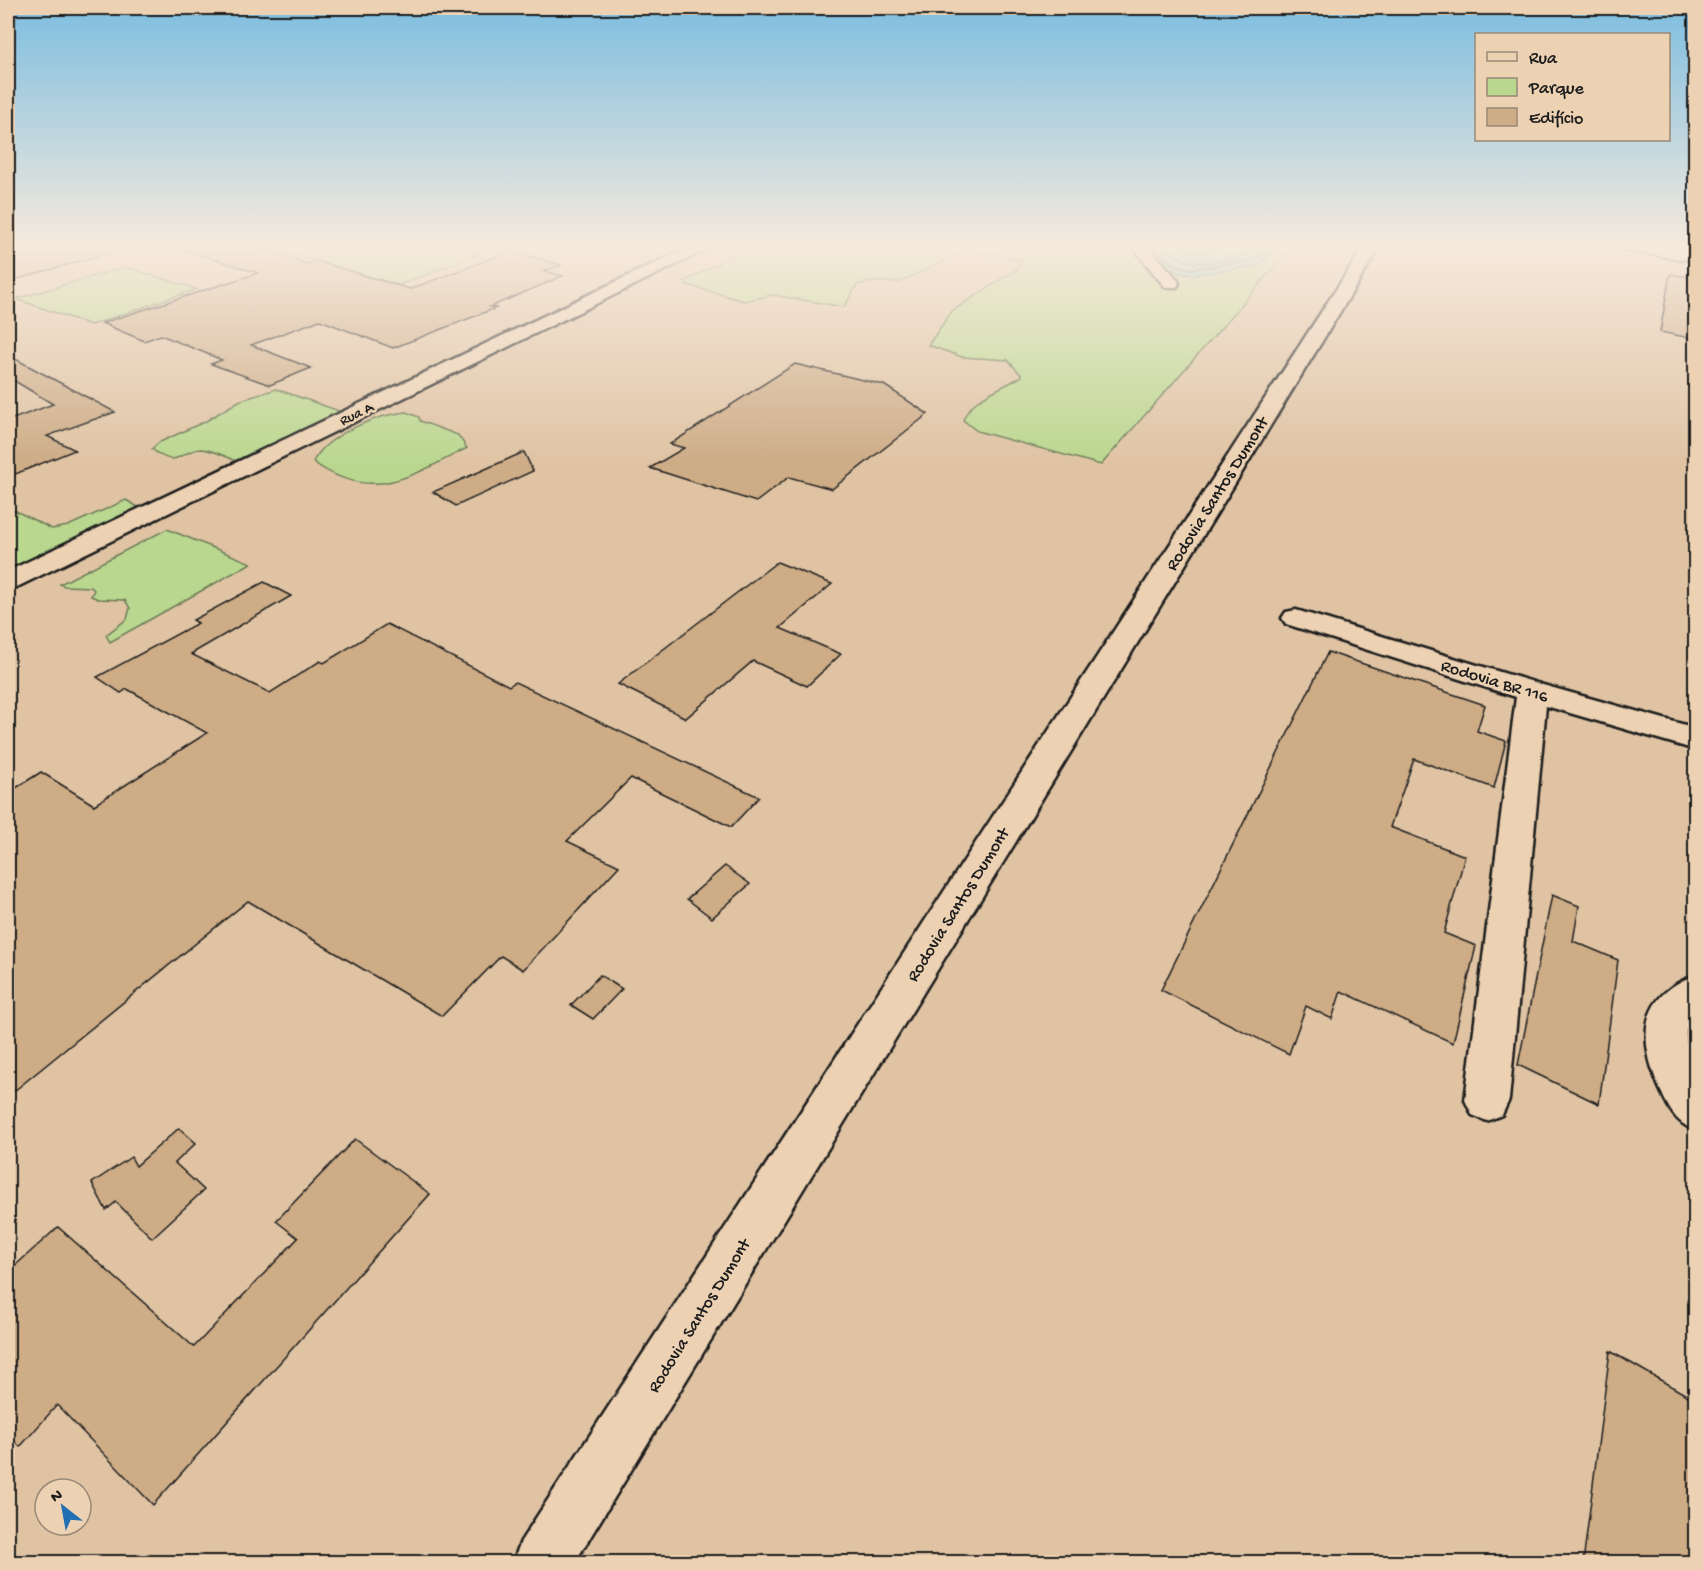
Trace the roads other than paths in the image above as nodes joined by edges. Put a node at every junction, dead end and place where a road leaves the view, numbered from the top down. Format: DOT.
graph roads {
  1 [pos="553,318"];
  2 [pos="1327,318"];
  3 [pos="8,581"];
  4 [pos="1296,618"];
  5 [pos="1532,692"];
  6 [pos="1695,739"];
  7 [pos="1695,992"];
  8 [pos="1487,1100"];
  9 [pos="1695,1110"];
  10 [pos="542,1563"];
  1 -- 3 [label="main road, Rua A"];
  2 -- 10 [label="main road, Rodovia Santos Dumont"];
  4 -- 5 [label="main road, Rodovia BR 116"];
  5 -- 6 [label="main road, Rodovia BR 116"];
  5 -- 8 [label="main road"];
  7 -- 9 [label="main road"];
}
